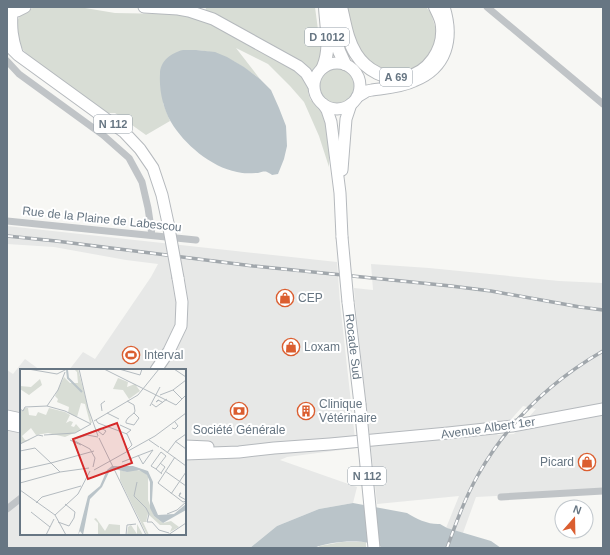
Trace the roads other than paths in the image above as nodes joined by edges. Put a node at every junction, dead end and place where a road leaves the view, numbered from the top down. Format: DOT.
graph roads {
  1 [pos="25,7"];
  2 [pos="144,7"];
  3 [pos="325,7"];
  4 [pos="333,7"];
  5 [pos="341,7"];
  6 [pos="435,7"];
  7 [pos="444,7"];
  8 [pos="488,7"];
  9 [pos="10,12"];
  10 [pos="7,44"];
  11 [pos="18,56"];
  12 [pos="7,61"];
  13 [pos="345,64"];
  14 [pos="323,67"];
  15 [pos="313,85"];
  16 [pos="354,100"];
  17 [pos="323,104"];
  18 [pos="603,104"];
  19 [pos="340,193"];
  20 [pos="7,221"];
  21 [pos="152,235"];
  22 [pos="196,240"];
  23 [pos="157,369"];
  24 [pos="603,409"];
  25 [pos="7,416"];
  26 [pos="20,419"];
  27 [pos="7,424"];
  28 [pos="20,427"];
  29 [pos="186,446"];
  30 [pos="274,448"];
  31 [pos="186,454"];
  32 [pos="603,492"];
  33 [pos="501,497"];
  34 [pos="20,499"];
  35 [pos="20,503"];
  36 [pos="7,510"];
  37 [pos="374,548"];
  1 -- 9 [label="main road"];
  2 -- 15 [label="main road"];
  3 -- 14 [label="highway, D 1012"];
  4 -- 13 [label="highway, D 1012"];
  5 -- 6 [label="highway, A 69"];
  7 -- 16 [label="main road, A 69"];
  8 -- 18 [label="street"];
  9 -- 11 [label="main road"];
  10 -- 11 [label="main road, N 112"];
  11 -- 23 [label="main road, N 112, bridge"];
  12 -- 21 [label="street"];
  13 -- 14 [label="main road"];
  13 -- 16 [label="main road"];
  14 -- 15 [label="main road"];
  15 -- 17 [label="main road"];
  16 -- 17 [label="main road"];
  16 -- 19 [label="main road, Rocade Sud"];
  17 -- 19 [label="main road, Rocade Sud"];
  19 -- 37 [label="main road, Rocade Sud / N 112, bridge"];
  20 -- 21 [label="street, Rue de la Plaine de Labescou"];
  21 -- 22 [label="street, Rue de la Plaine de Labescou"];
  24 -- 30 [label="main road, Avenue Albert 1er"];
  25 -- 26 [label="main road"];
  27 -- 28 [label="main road"];
  29 -- 30 [label="main road"];
  30 -- 31 [label="main road"];
  32 -- 33 [label="street"];
  34 -- 36 [label="street"];
  35 -- 36 [label="street"];
}
